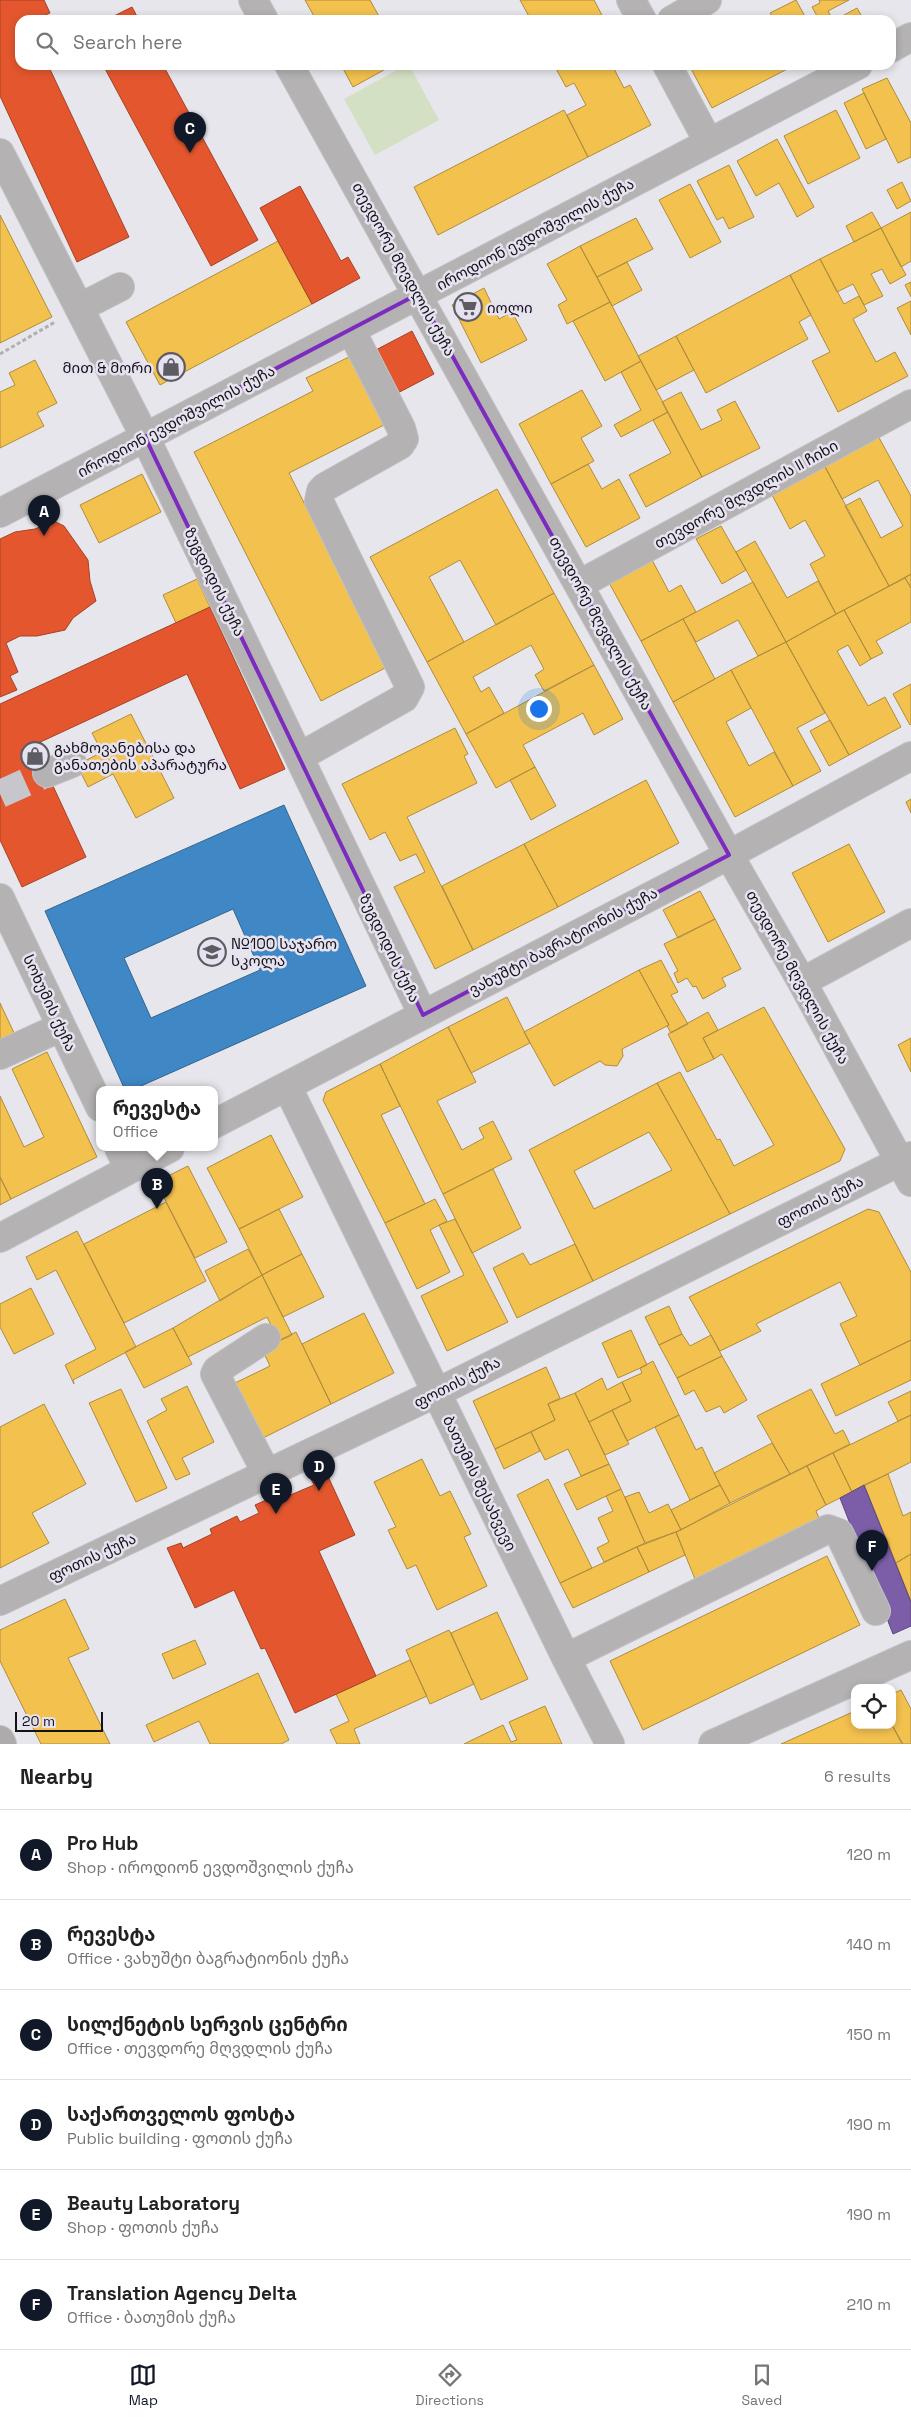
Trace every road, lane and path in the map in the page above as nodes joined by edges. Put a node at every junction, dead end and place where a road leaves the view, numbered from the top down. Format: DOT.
graph roads {
  1 [pos="253,0"];
  2 [pos="631,0"];
  3 [pos="707,0"];
  4 [pos="261,15"];
  5 [pos="639,15"];
  6 [pos="681,15"];
  7 [pos="911,37"];
  8 [pos="896,45"];
  9 [pos="292,70"];
  10 [pos="669,70"];
  11 [pos="848,70"];
  12 [pos="709,143"];
  13 [pos="0,153"];
  14 [pos="120,287"];
  15 [pos="418,294"];
  16 [pos="79,308"];
  17 [pos="351,330"];
  18 [pos="0,354"];
  19 [pos="911,404"];
  20 [pos="145,437"];
  21 [pos="0,513"];
  22 [pos="580,584"];
  23 [pos="911,756"];
  24 [pos="299,757"];
  25 [pos="72,763"];
  26 [pos="47,773"];
  27 [pos="729,855"];
  28 [pos="0,898"];
  29 [pos="911,923"];
  30 [pos="802,982"];
  31 [pos="423,1015"];
  32 [pos="61,1027"];
  33 [pos="0,1055"];
  34 [pos="287,1086"];
  35 [pos="96,1099"];
  36 [pos="218,1122"];
  37 [pos="156,1151"];
  38 [pos="124,1158"];
  39 [pos="907,1166"];
  40 [pos="0,1238"];
  41 [pos="266,1338"];
  42 [pos="436,1394"];
  43 [pos="267,1474"];
  44 [pos="0,1601"];
  45 [pos="876,1611"];
  46 [pos="911,1656"];
  47 [pos="566,1658"];
  48 [pos="0,1740"];
  49 [pos="2,1744"];
  50 [pos="610,1744"];
  51 [pos="713,1744"];
  1 -- 4 [label="street"];
  2 -- 5 [label="street"];
  3 -- 6 [label="street"];
  7 -- 8 [label="street"];
  9 -- 15 [label="street, თევდორე მღვდლის ქუჩა"];
  10 -- 12 [label="street"];
  11 -- 12 [label="street, იროდიონ ევდოშვილის ქუჩა"];
  12 -- 15 [label="street, იროდიონ ევდოშვილის ქუჩა"];
  13 -- 16 [label="street, ზუგდიდის ქუჩა"];
  14 -- 16 [label="street"];
  15 -- 17 [label="street, იროდიონ ევდოშვილის ქუჩა"];
  15 -- 22 [label="street, თევდორე მღვდლის ქუჩა"];
  16 -- 18 [label="path"];
  16 -- 20 [label="street, ზუგდიდის ქუჩა"];
  17 -- 20 [label="street, იროდიონ ევდოშვილის ქუჩა"];
  17 -- 24 [label="street"];
  19 -- 22 [label="street, თევდორე მღვდლის II ჩიხი"];
  20 -- 21 [label="street, იროდიონ ევდოშვილის ქუჩა"];
  20 -- 24 [label="street, ზუგდიდის ქუჩა"];
  22 -- 27 [label="street, თევდორე მღვდლის ქუჩა"];
  23 -- 27 [label="street, ვახუშტი ბაგრატიონის ქუჩა"];
  24 -- 31 [label="street, ზუგდიდის ქუჩა"];
  25 -- 26 [label="street"];
  27 -- 30 [label="street, თევდორე მღვდლის ქუჩა"];
  27 -- 31 [label="street, ვახუშტი ბაგრატიონის ქუჩა"];
  28 -- 32 [label="street, სოხუმის ქუჩა"];
  29 -- 30 [label="street"];
  30 -- 39 [label="street, თევდორე მღვდლის ქუჩა"];
  31 -- 34 [label="street, ვახუშტი ბაგრატიონის ქუჩა"];
  32 -- 33 [label="street"];
  32 -- 35 [label="street, სოხუმის ქუჩა"];
  34 -- 36 [label="street, ვახუშტი ბაგრატიონის ქუჩა"];
  34 -- 42 [label="street, ბათუმის შესახვევი"];
  37 -- 38 [label="street"];
  38 -- 40 [label="street"];
  39 -- 42 [label="street, ფოთის ქუჩა"];
  41 -- 43 [label="street"];
  42 -- 43 [label="street, ფოთის ქუჩა"];
  42 -- 47 [label="street, ბათუმის შესახვევი"];
  43 -- 44 [label="street, ფოთის ქუჩა"];
  45 -- 47 [label="street"];
  46 -- 51 [label="street"];
  47 -- 50 [label="street, ბათუმის შესახვევი"];
  48 -- 49 [label="main road"];
}
